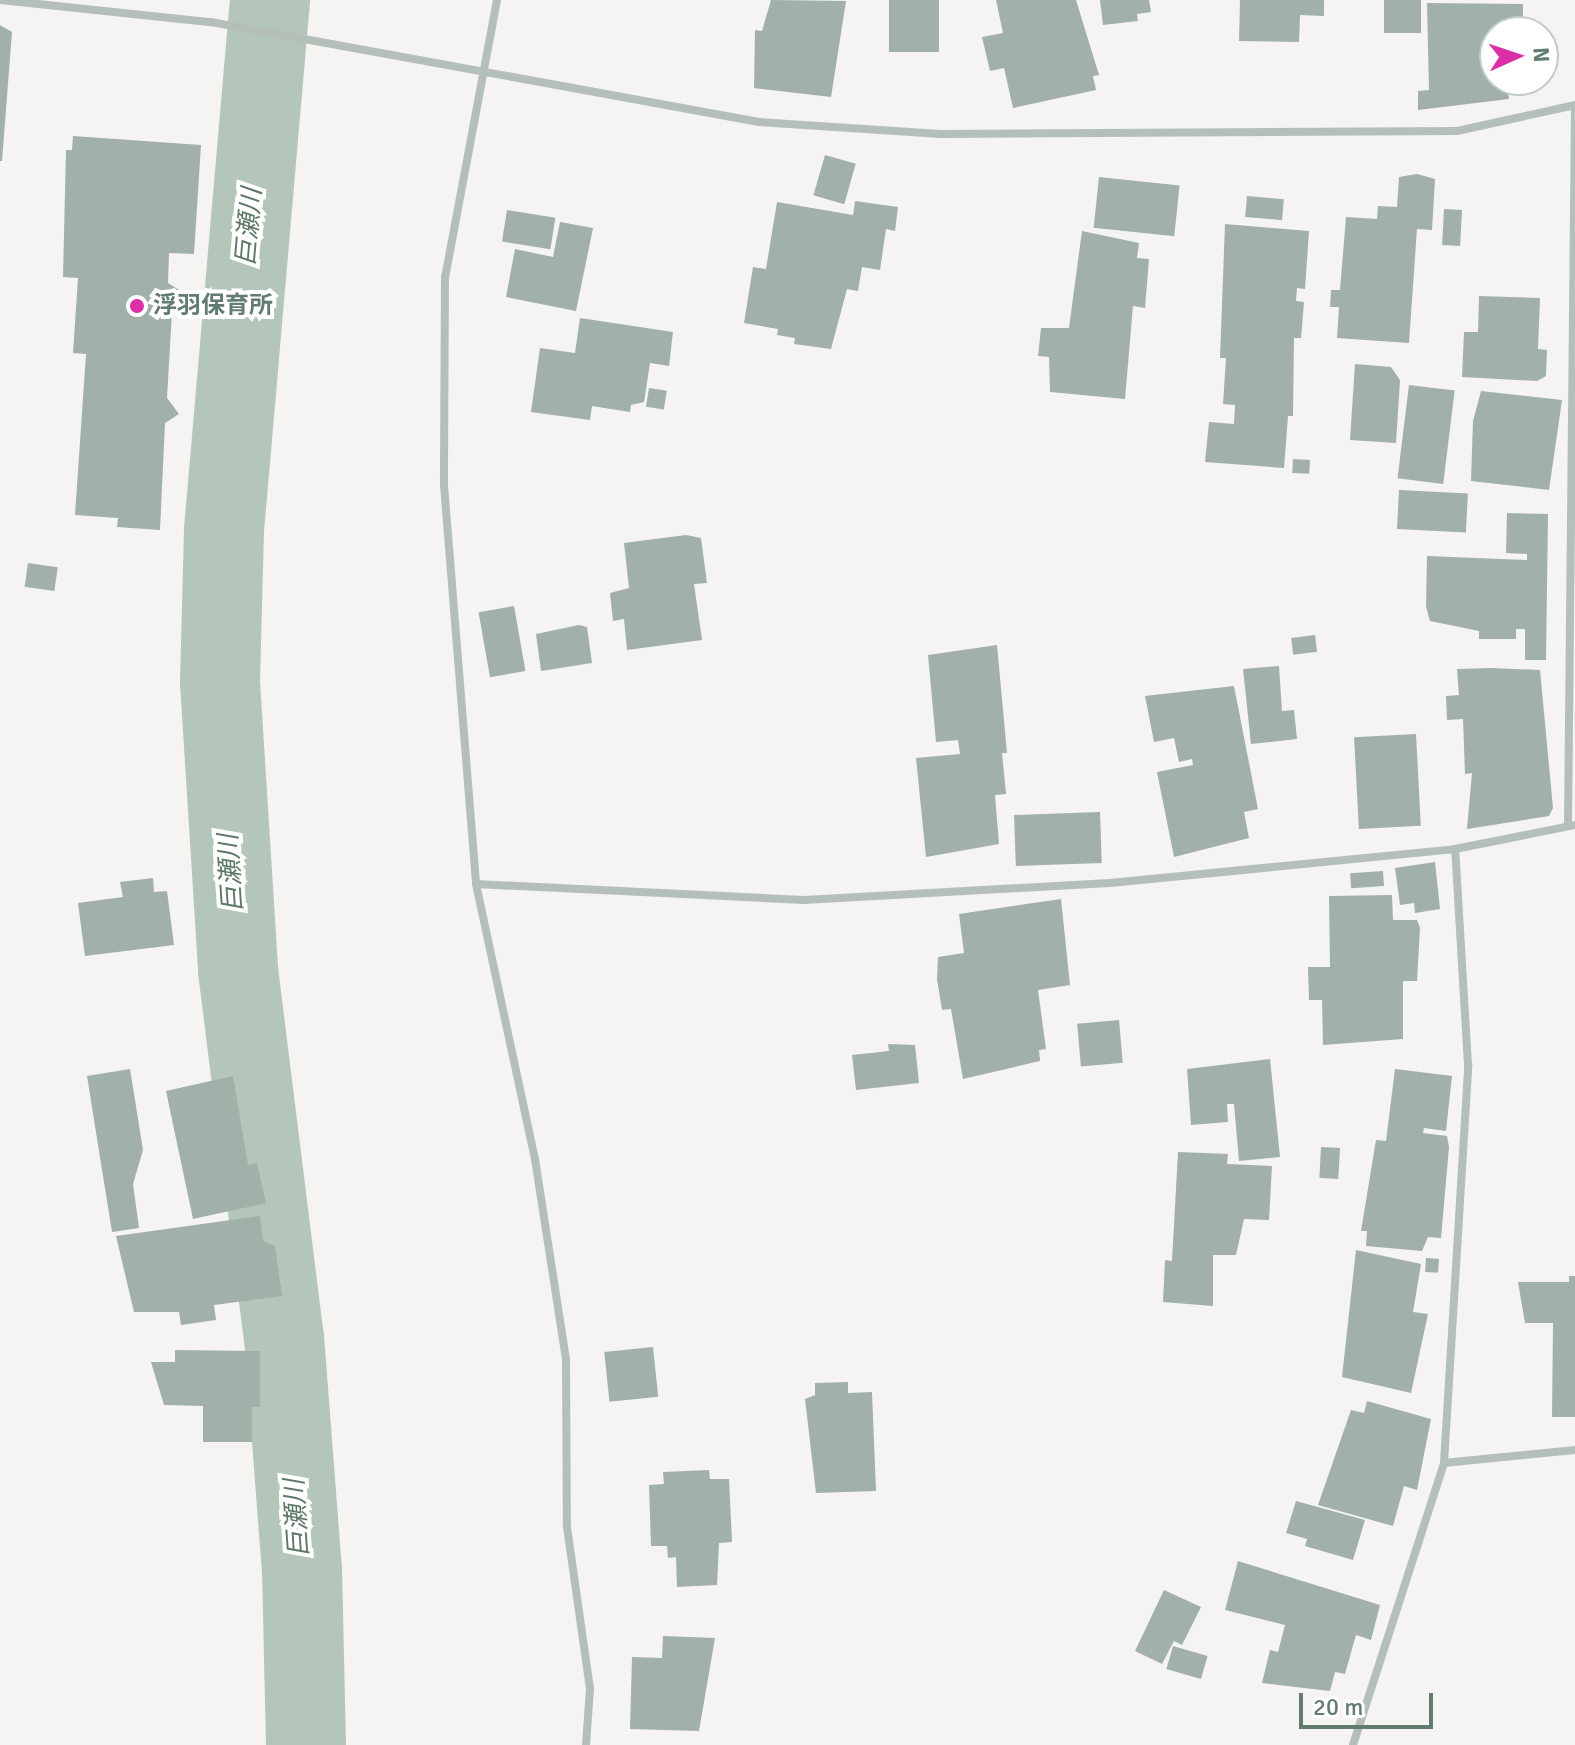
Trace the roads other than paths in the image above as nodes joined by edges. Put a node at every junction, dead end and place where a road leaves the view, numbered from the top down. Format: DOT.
graph roads {
  1 [pos="0,0"];
  2 [pos="497,0"];
  3 [pos="40,2"];
  4 [pos="489,69"];
  5 [pos="1575,105"];
  6 [pos="1571,825"];
  7 [pos="1455,849"];
  8 [pos="476,884"];
  9 [pos="1575,1450"];
  10 [pos="1444,1463"];
  11 [pos="586,1745"];
  12 [pos="1353,1745"];
  1 -- 3 [label="street"];
  2 -- 4 [label="street"];
  3 -- 4 [label="street"];
  4 -- 5 [label="street"];
  4 -- 8 [label="street"];
  5 -- 6 [label="street"];
  6 -- 7 [label="street"];
  7 -- 8 [label="street"];
  7 -- 10 [label="street"];
  8 -- 11 [label="street"];
  9 -- 10 [label="street"];
  10 -- 12 [label="street"];
}
